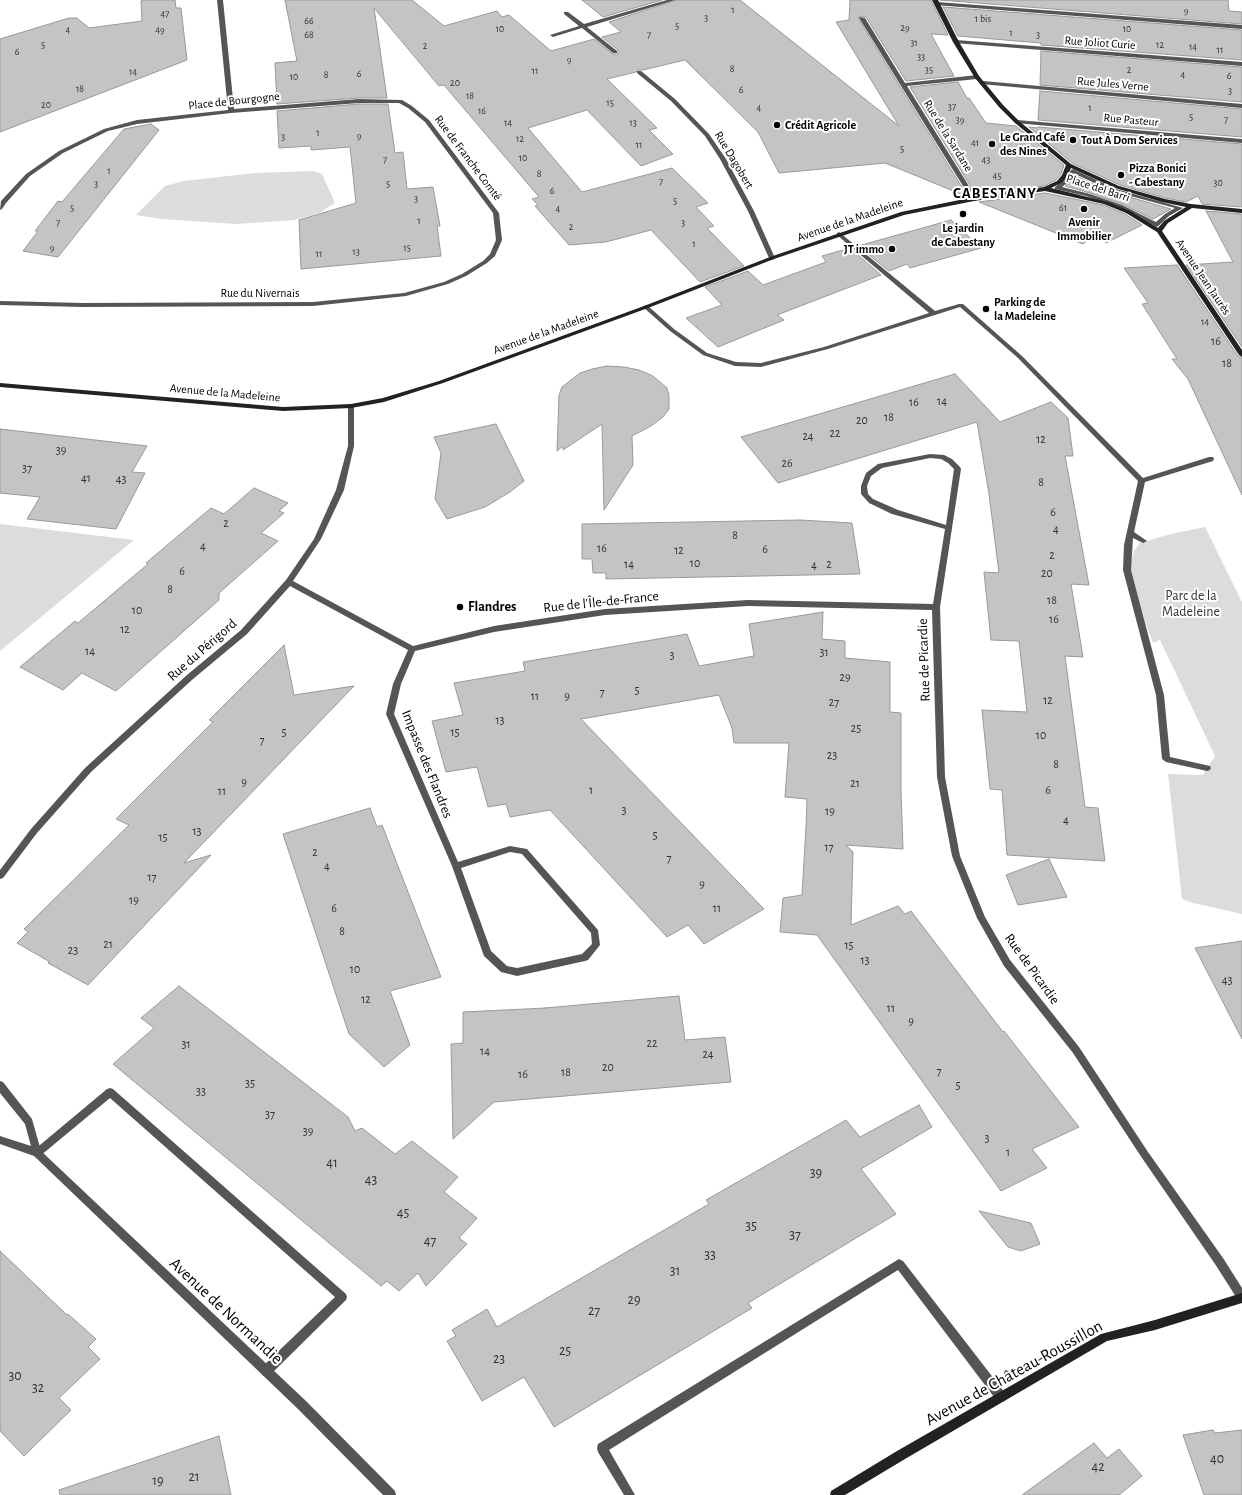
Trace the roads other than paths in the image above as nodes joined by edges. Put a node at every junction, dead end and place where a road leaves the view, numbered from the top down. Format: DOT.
graph roads {
  1 [pos="220,0"];
  2 [pos="672,0"];
  3 [pos="936,2"];
  4 [pos="566,13"];
  5 [pos="862,18"];
  6 [pos="582,26"];
  7 [pos="1242,28"];
  8 [pos="553,35"];
  9 [pos="956,42"];
  10 [pos="615,52"];
  11 [pos="1242,64"];
  12 [pos="639,72"];
  13 [pos="977,77"];
  14 [pos="983,83"];
  15 [pos="903,84"];
  16 [pos="400,100"];
  17 [pos="1242,106"];
  18 [pos="231,111"];
  19 [pos="1018,122"];
  20 [pos="1242,141"];
  21 [pos="1069,165"];
  22 [pos="1045,189"];
  23 [pos="1085,197"];
  24 [pos="974,198"];
  25 [pos="1191,206"];
  26 [pos="0,208"];
  27 [pos="1242,211"];
  28 [pos="1152,223"];
  29 [pos="1159,231"];
  30 [pos="839,234"];
  31 [pos="499,240"];
  32 [pos="772,258"];
  33 [pos="0,303"];
  34 [pos="646,307"];
  35 [pos="934,314"];
  36 [pos="1242,355"];
  37 [pos="0,386"];
  38 [pos="351,406"];
  39 [pos="1211,459"];
  40 [pos="1142,481"];
  41 [pos="948,528"];
  42 [pos="1131,533"];
  43 [pos="1143,542"];
  44 [pos="289,582"];
  45 [pos="936,607"];
  46 [pos="412,649"];
  47 [pos="1207,768"];
  48 [pos="456,866"];
  49 [pos="0,876"];
  50 [pos="0,1084"];
  51 [pos="0,1140"];
  52 [pos="37,1153"];
  53 [pos="1242,1298"];
  54 [pos="266,1371"];
  55 [pos="1001,1397"];
  56 [pos="391,1495"];
  57 [pos="630,1495"];
  58 [pos="835,1495"];
  1 -- 18 [label="street"];
  2 -- 6 [label="street"];
  3 -- 7 [label="street"];
  3 -- 9 [label="street"];
  4 -- 6 [label="street"];
  5 -- 15 [label="street, Rue de la Sardane"];
  6 -- 8 [label="street"];
  6 -- 10 [label="street"];
  9 -- 11 [label="street, Rue Joliot Curie"];
  9 -- 13 [label="street"];
  12 -- 32 [label="street, Rue Dagobert"];
  13 -- 14 [label="street"];
  13 -- 15 [label="street, Rue de la Sardane"];
  14 -- 17 [label="street, Rue Jules Verne"];
  14 -- 19 [label="street"];
  15 -- 24 [label="street, Rue de la Sardane"];
  16 -- 18 [label="street, Place de Bourgogne"];
  16 -- 31 [label="street, Rue de Franche Comté"];
  18 -- 26 [label="street, Place de Bourgogne"];
  19 -- 20 [label="street, Rue Pasteur"];
  19 -- 21 [label="street"];
  21 -- 22 [label="street"];
  21 -- 25 [label="street"];
  22 -- 23 [label="street, Avenue de la Madeleine"];
  22 -- 24 [label="street, Avenue de la Madeleine"];
  23 -- 29 [label="street, Avenue Jean Jaurès"];
  24 -- 30 [label="street, Avenue de la Madeleine"];
  25 -- 27 [label="street"];
  25 -- 29 [label="street, Avenue Jean Jaurès"];
  28 -- 28 [label="street, Place del Barri"];
  29 -- 36 [label="street, Avenue Jean Jaurès"];
  30 -- 32 [label="street, Avenue de la Madeleine"];
  30 -- 35 [label="street"];
  31 -- 33 [label="street, Rue du Nivernais"];
  32 -- 34 [label="street, Avenue de la Madeleine"];
  34 -- 35 [label="street"];
  34 -- 38 [label="street, Avenue de la Madeleine"];
  35 -- 40 [label="street"];
  37 -- 38 [label="street, Avenue de la Madeleine"];
  38 -- 44 [label="street, Rue du Périgord"];
  39 -- 40 [label="street"];
  40 -- 42 [label="street"];
  41 -- 41 [label="street, Rue de Picardie"];
  41 -- 45 [label="street, Rue de Picardie"];
  42 -- 43 [label="street"];
  42 -- 47 [label="street"];
  44 -- 46 [label="street"];
  44 -- 49 [label="street, Rue du Périgord"];
  45 -- 46 [label="street, Rue de l'Île-de-France"];
  45 -- 53 [label="street, Rue de Picardie"];
  46 -- 48 [label="street, Impasse des Flandres"];
  48 -- 48 [label="street, Impasse des Flandres"];
  50 -- 52 [label="street"];
  51 -- 52 [label="street, Avenue de Normandie"];
  52 -- 54 [label="street, Avenue de Normandie"];
  52 -- 54 [label="street"];
  53 -- 55 [label="street, Avenue de Château-Roussillon"];
  54 -- 56 [label="street, Avenue de Normandie"];
  55 -- 57 [label="street"];
  55 -- 58 [label="street, Avenue de Château-Roussillon"];
}
